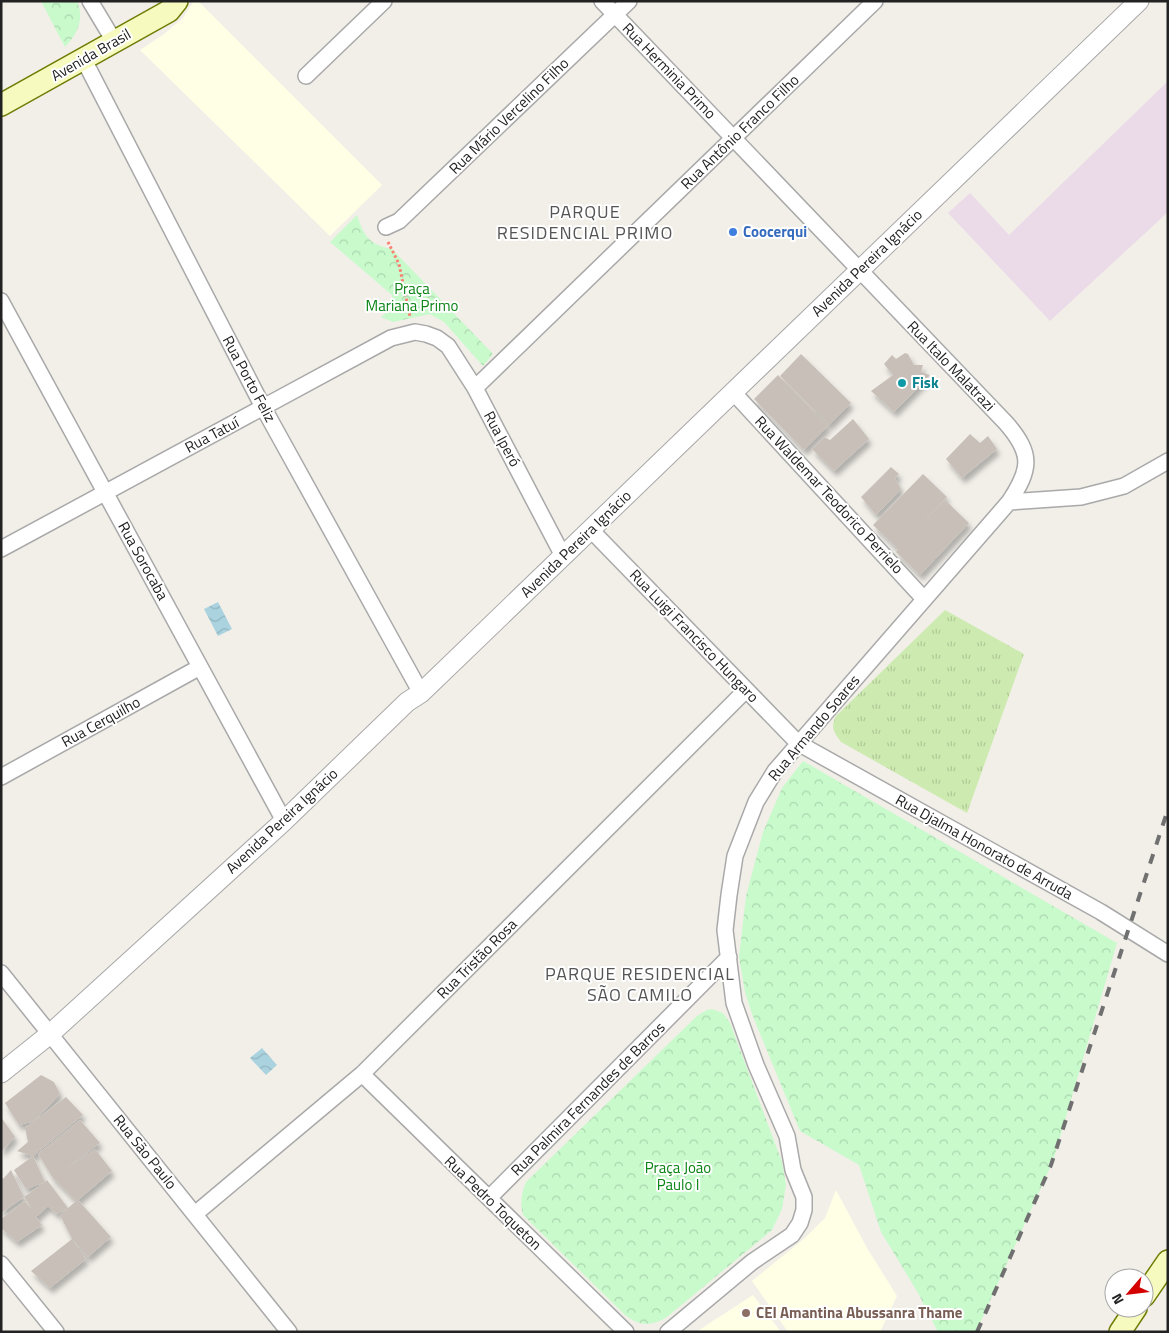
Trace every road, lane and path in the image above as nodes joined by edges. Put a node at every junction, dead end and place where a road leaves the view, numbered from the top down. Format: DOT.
graph roads {
  1 [pos="90,1"];
  2 [pos="177,1"];
  3 [pos="384,1"];
  4 [pos="602,1"];
  5 [pos="629,1"];
  6 [pos="875,1"];
  7 [pos="1139,1"];
  8 [pos="615,15"];
  9 [pos="114,41"];
  10 [pos="84,60"];
  11 [pos="306,76"];
  12 [pos="1,106"];
  13 [pos="734,138"];
  14 [pos="386,227"];
  15 [pos="860,270"];
  16 [pos="1,301"];
  17 [pos="7,326"];
  18 [pos="420,333"];
  19 [pos="475,388"];
  20 [pos="733,392"];
  21 [pos="263,407"];
  22 [pos="1168,461"];
  23 [pos="1024,470"];
  24 [pos="105,492"];
  25 [pos="1009,502"];
  26 [pos="590,530"];
  27 [pos="1,549"];
  28 [pos="564,556"];
  29 [pos="924,599"];
  30 [pos="200,667"];
  31 [pos="746,690"];
  32 [pos="421,693"];
  33 [pos="798,743"];
  34 [pos="1,777"];
  35 [pos="284,821"];
  36 [pos="1168,954"];
  37 [pos="729,957"];
  38 [pos="1,973"];
  39 [pos="50,1034"];
  40 [pos="1,1073"];
  41 [pos="362,1074"];
  42 [pos="489,1198"];
  43 [pos="195,1214"];
  44 [pos="1168,1261"];
  45 [pos="1,1264"];
  46 [pos="1154,1281"];
  47 [pos="1129,1318"];
  48 [pos="284,1330"];
  49 [pos="56,1332"];
  50 [pos="626,1332"];
  51 [pos="668,1332"];
  52 [pos="1120,1332"];
  1 -- 9 [label="street"];
  2 -- 9 [label="main road, Avenida Brasil"];
  3 -- 11 [label="street"];
  4 -- 8 [label="street, Rua Herminia Primo"];
  5 -- 8 [label="street, Rua Mário Vercelino Filho"];
  6 -- 13 [label="street, Rua Antônio Franco Filho"];
  7 -- 15 [label="street, Avenida Pereira Ignácio"];
  8 -- 13 [label="street, Rua Herminia Primo"];
  8 -- 14 [label="street, Rua Mário Vercelino Filho"];
  9 -- 10 [label="main road, Avenida Brasil"];
  10 -- 12 [label="main road, Avenida Brasil"];
  10 -- 21 [label="street, Rua Porto Feliz"];
  13 -- 15 [label="street, Rua Herminia Primo"];
  13 -- 19 [label="street, Rua Antônio Franco Filho"];
  14 -- 18 [label="path"];
  15 -- 20 [label="street, Avenida Pereira Ignácio"];
  15 -- 23 [label="street, Rua Italo Malatrazi"];
  16 -- 17 [label="street, Rua Sorocaba"];
  17 -- 24 [label="street, Rua Sorocaba"];
  18 -- 19 [label="street, Rua Iperó"];
  18 -- 21 [label="street, Rua Tatuí"];
  19 -- 28 [label="street, Rua Iperó"];
  20 -- 26 [label="street, Avenida Pereira Ignácio"];
  20 -- 29 [label="street, Rua Waldemar Teodorico Perrielo"];
  21 -- 24 [label="street, Rua Tatuí"];
  21 -- 32 [label="street, Rua Porto Feliz"];
  22 -- 25 [label="street"];
  23 -- 25 [label="street, Rua Armando Soares"];
  24 -- 27 [label="street, Rua Tatuí"];
  24 -- 30 [label="street, Rua Sorocaba"];
  25 -- 29 [label="street, Rua Armando Soares"];
  26 -- 28 [label="street, Avenida Pereira Ignácio"];
  26 -- 31 [label="street, Rua Luigi Francisco Hungaro"];
  28 -- 32 [label="street, Avenida Pereira Ignácio"];
  29 -- 33 [label="street, Rua Armando Soares"];
  30 -- 34 [label="street, Rua Cerquilho"];
  30 -- 35 [label="street, Rua Sorocaba"];
  31 -- 33 [label="street, Rua Luigi Francisco Hungaro"];
  31 -- 41 [label="street, Rua Tristão Rosa"];
  32 -- 35 [label="street, Avenida Pereira Ignácio"];
  33 -- 36 [label="street, Rua Djalma Honorato de Arruda"];
  33 -- 37 [label="street, Rua Armando Soares"];
  35 -- 39 [label="street, Avenida Pereira Ignácio"];
  37 -- 42 [label="street, Rua Palmira Fernandes de Barros"];
  37 -- 51 [label="street, Rua Armando Soares"];
  38 -- 39 [label="street, Rua São Paulo"];
  39 -- 40 [label="street, Avenida Pereira Ignácio"];
  39 -- 43 [label="street, Rua São Paulo"];
  41 -- 42 [label="street, Rua Pedro Toqueton"];
  41 -- 43 [label="street, Rua Tristão Rosa"];
  42 -- 50 [label="street, Rua Pedro Toqueton"];
  43 -- 48 [label="street, Rua São Paulo"];
  44 -- 46 [label="main road"];
  45 -- 49 [label="street"];
  47 -- 52 [label="main road"];
}
